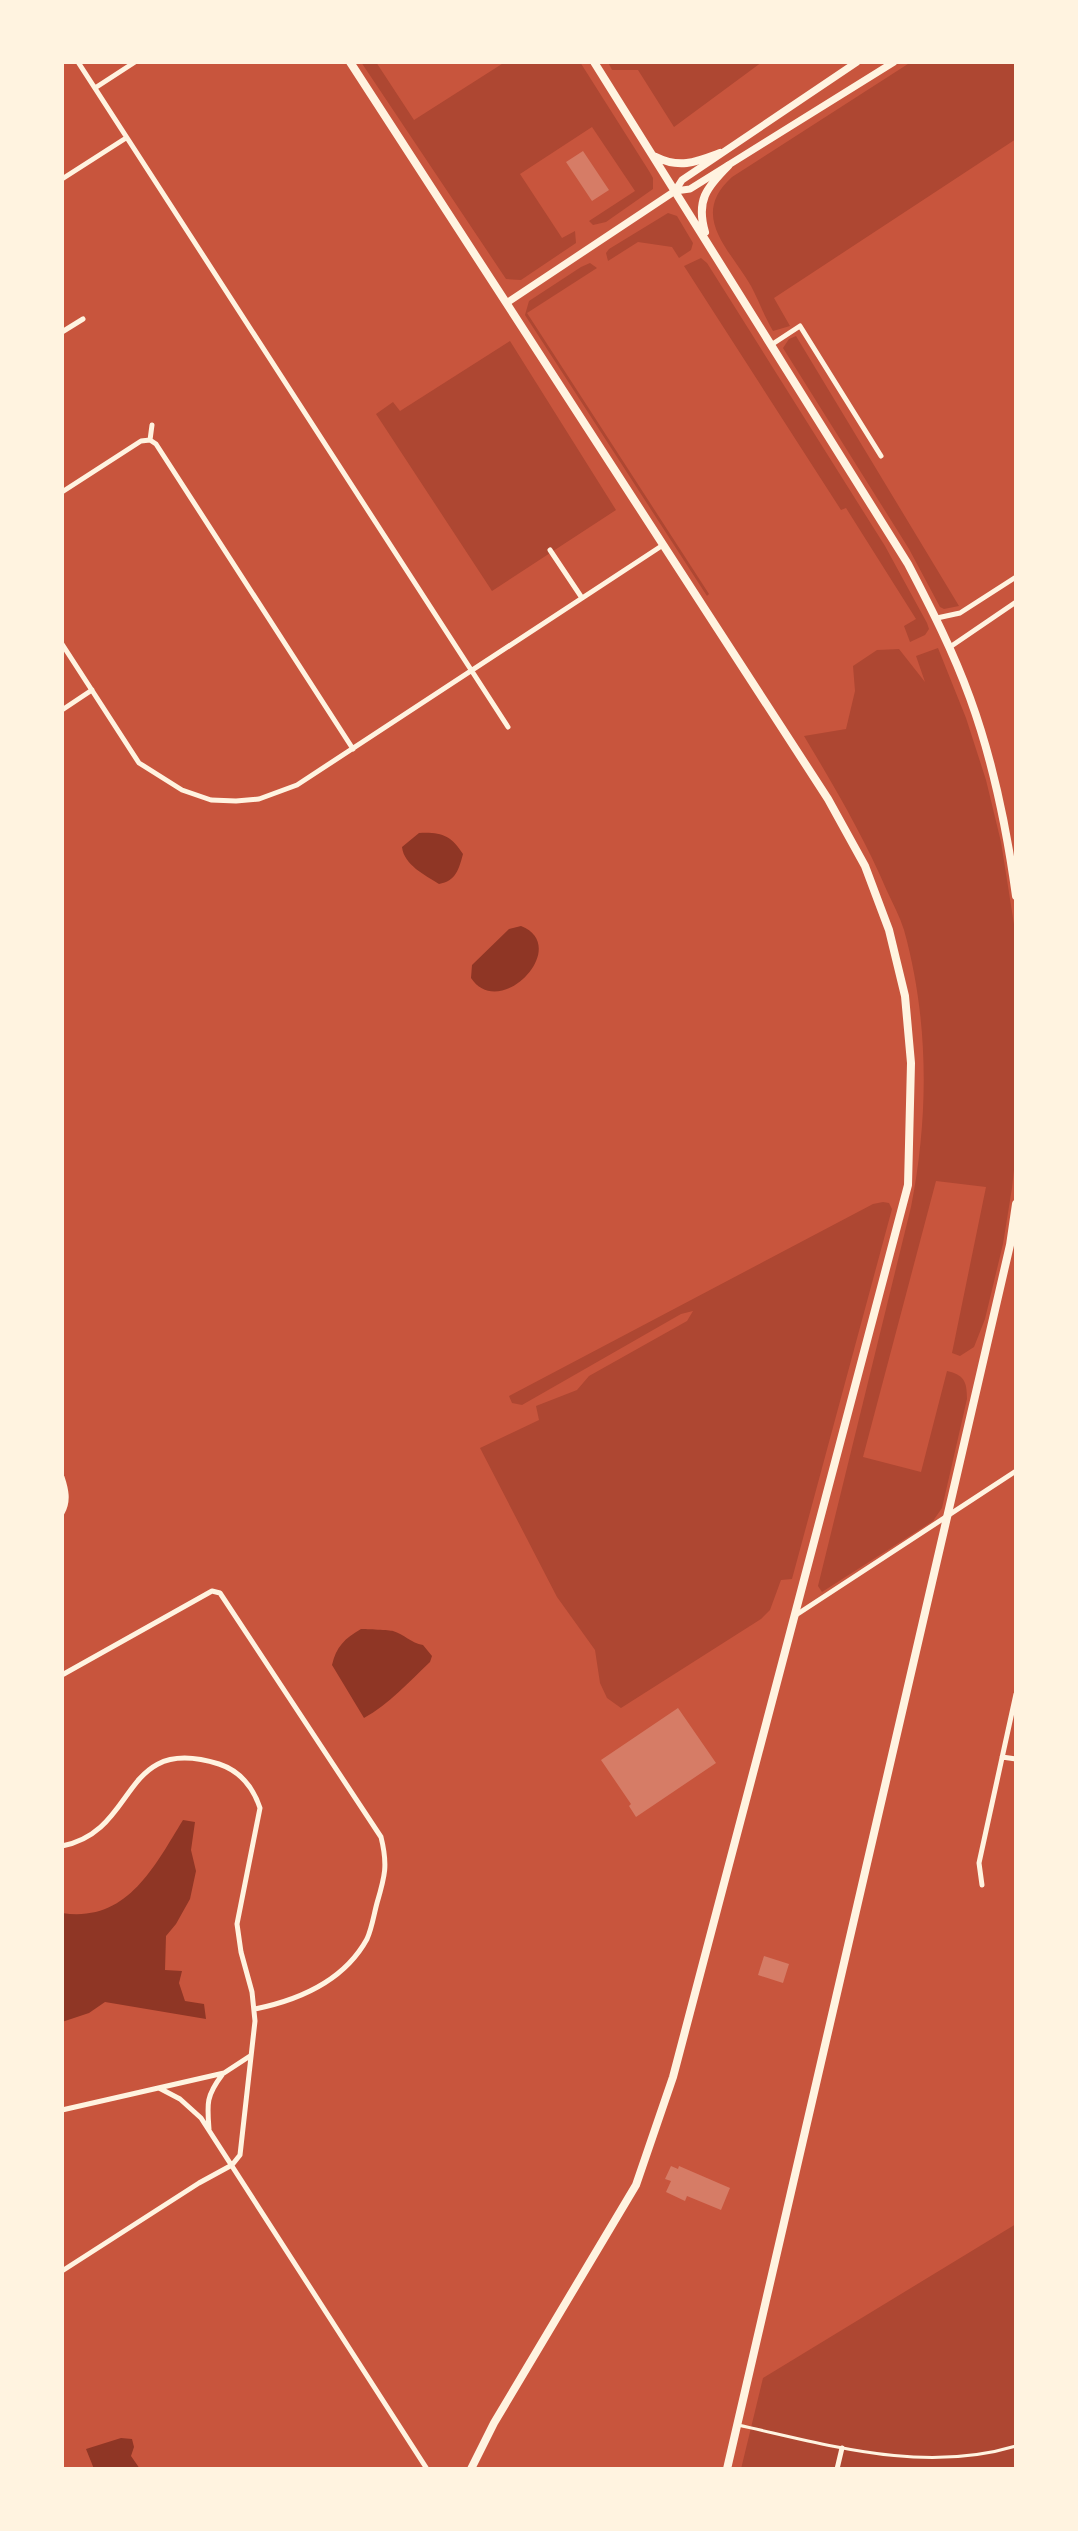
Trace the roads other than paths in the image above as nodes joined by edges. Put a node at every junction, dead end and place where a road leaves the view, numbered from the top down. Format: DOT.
graph roads {
  1 [pos="78,62"];
  2 [pos="135,62"];
  3 [pos="350,62"];
  4 [pos="594,62"];
  5 [pos="857,62"];
  6 [pos="894,62"];
  7 [pos="95,88"];
  8 [pos="126,138"];
  9 [pos="720,153"];
  10 [pos="654,156"];
  11 [pos="728,166"];
  12 [pos="62,179"];
  13 [pos="675,191"];
  14 [pos="709,244"];
  15 [pos="508,302"];
  16 [pos="83,319"];
  17 [pos="62,332"];
  18 [pos="771,345"];
  19 [pos="152,425"];
  20 [pos="150,440"];
  21 [pos="881,456"];
  22 [pos="62,492"];
  23 [pos="663,545"];
  24 [pos="550,550"];
  25 [pos="1016,577"];
  26 [pos="582,598"];
  27 [pos="1016,602"];
  28 [pos="937,618"];
  29 [pos="62,644"];
  30 [pos="950,647"];
  31 [pos="471,671"];
  32 [pos="92,690"];
  33 [pos="62,710"];
  34 [pos="508,727"];
  35 [pos="353,749"];
  36 [pos="1016,896"];
  37 [pos="1016,1204"];
  38 [pos="1016,1471"];
  39 [pos="62,1477"];
  40 [pos="62,1513"];
  41 [pos="947,1519"];
  42 [pos="796,1615"];
  43 [pos="62,1675"];
  44 [pos="1016,1694"];
  45 [pos="1002,1757"];
  46 [pos="1016,1759"];
  47 [pos="62,1846"];
  48 [pos="982,1885"];
  49 [pos="255,2009"];
  50 [pos="251,2056"];
  51 [pos="224,2073"];
  52 [pos="159,2088"];
  53 [pos="62,2110"];
  54 [pos="209,2130"];
  55 [pos="232,2165"];
  56 [pos="62,2271"];
  57 [pos="738,2425"];
  58 [pos="1016,2446"];
  59 [pos="842,2448"];
  60 [pos="427,2469"];
  61 [pos="471,2469"];
  62 [pos="727,2469"];
  63 [pos="837,2469"];
  1 -- 7 [label="street"];
  2 -- 7 [label="street"];
  3 -- 15 [label="main road"];
  4 -- 10 [label="main road"];
  5 -- 9 [label="main road"];
  6 -- 11 [label="main road"];
  7 -- 8 [label="street"];
  8 -- 12 [label="street"];
  8 -- 31 [label="street"];
  9 -- 10 [label="main road"];
  9 -- 13 [label="main road"];
  10 -- 13 [label="main road"];
  11 -- 13 [label="main road"];
  11 -- 14 [label="main road"];
  13 -- 14 [label="main road"];
  13 -- 15 [label="main road"];
  14 -- 18 [label="main road"];
  15 -- 23 [label="main road"];
  16 -- 17 [label="street"];
  18 -- 21 [label="street"];
  18 -- 28 [label="main road"];
  19 -- 20 [label="street"];
  20 -- 22 [label="street"];
  20 -- 35 [label="street"];
  23 -- 26 [label="street"];
  23 -- 42 [label="main road"];
  24 -- 26 [label="street"];
  25 -- 28 [label="street"];
  26 -- 31 [label="street"];
  27 -- 30 [label="street"];
  28 -- 30 [label="main road"];
  29 -- 32 [label="street"];
  30 -- 36 [label="main road"];
  31 -- 34 [label="street"];
  31 -- 35 [label="street"];
  32 -- 33 [label="street"];
  32 -- 35 [label="street"];
  37 -- 41 [label="main road"];
  38 -- 41 [label="street"];
  39 -- 40 [label="street"];
  41 -- 42 [label="street"];
  41 -- 57 [label="main road"];
  42 -- 61 [label="main road"];
  43 -- 49 [label="street"];
  44 -- 45 [label="street"];
  45 -- 46 [label="street"];
  45 -- 48 [label="street"];
  47 -- 49 [label="street"];
  49 -- 50 [label="street"];
  50 -- 51 [label="street"];
  50 -- 55 [label="street"];
  51 -- 52 [label="street"];
  51 -- 54 [label="street"];
  52 -- 53 [label="street"];
  52 -- 54 [label="street"];
  54 -- 55 [label="street"];
  55 -- 56 [label="street"];
  55 -- 60 [label="street"];
  57 -- 59 [label="lane"];
  57 -- 62 [label="main road"];
  58 -- 59 [label="lane"];
  59 -- 63 [label="street"];
}
